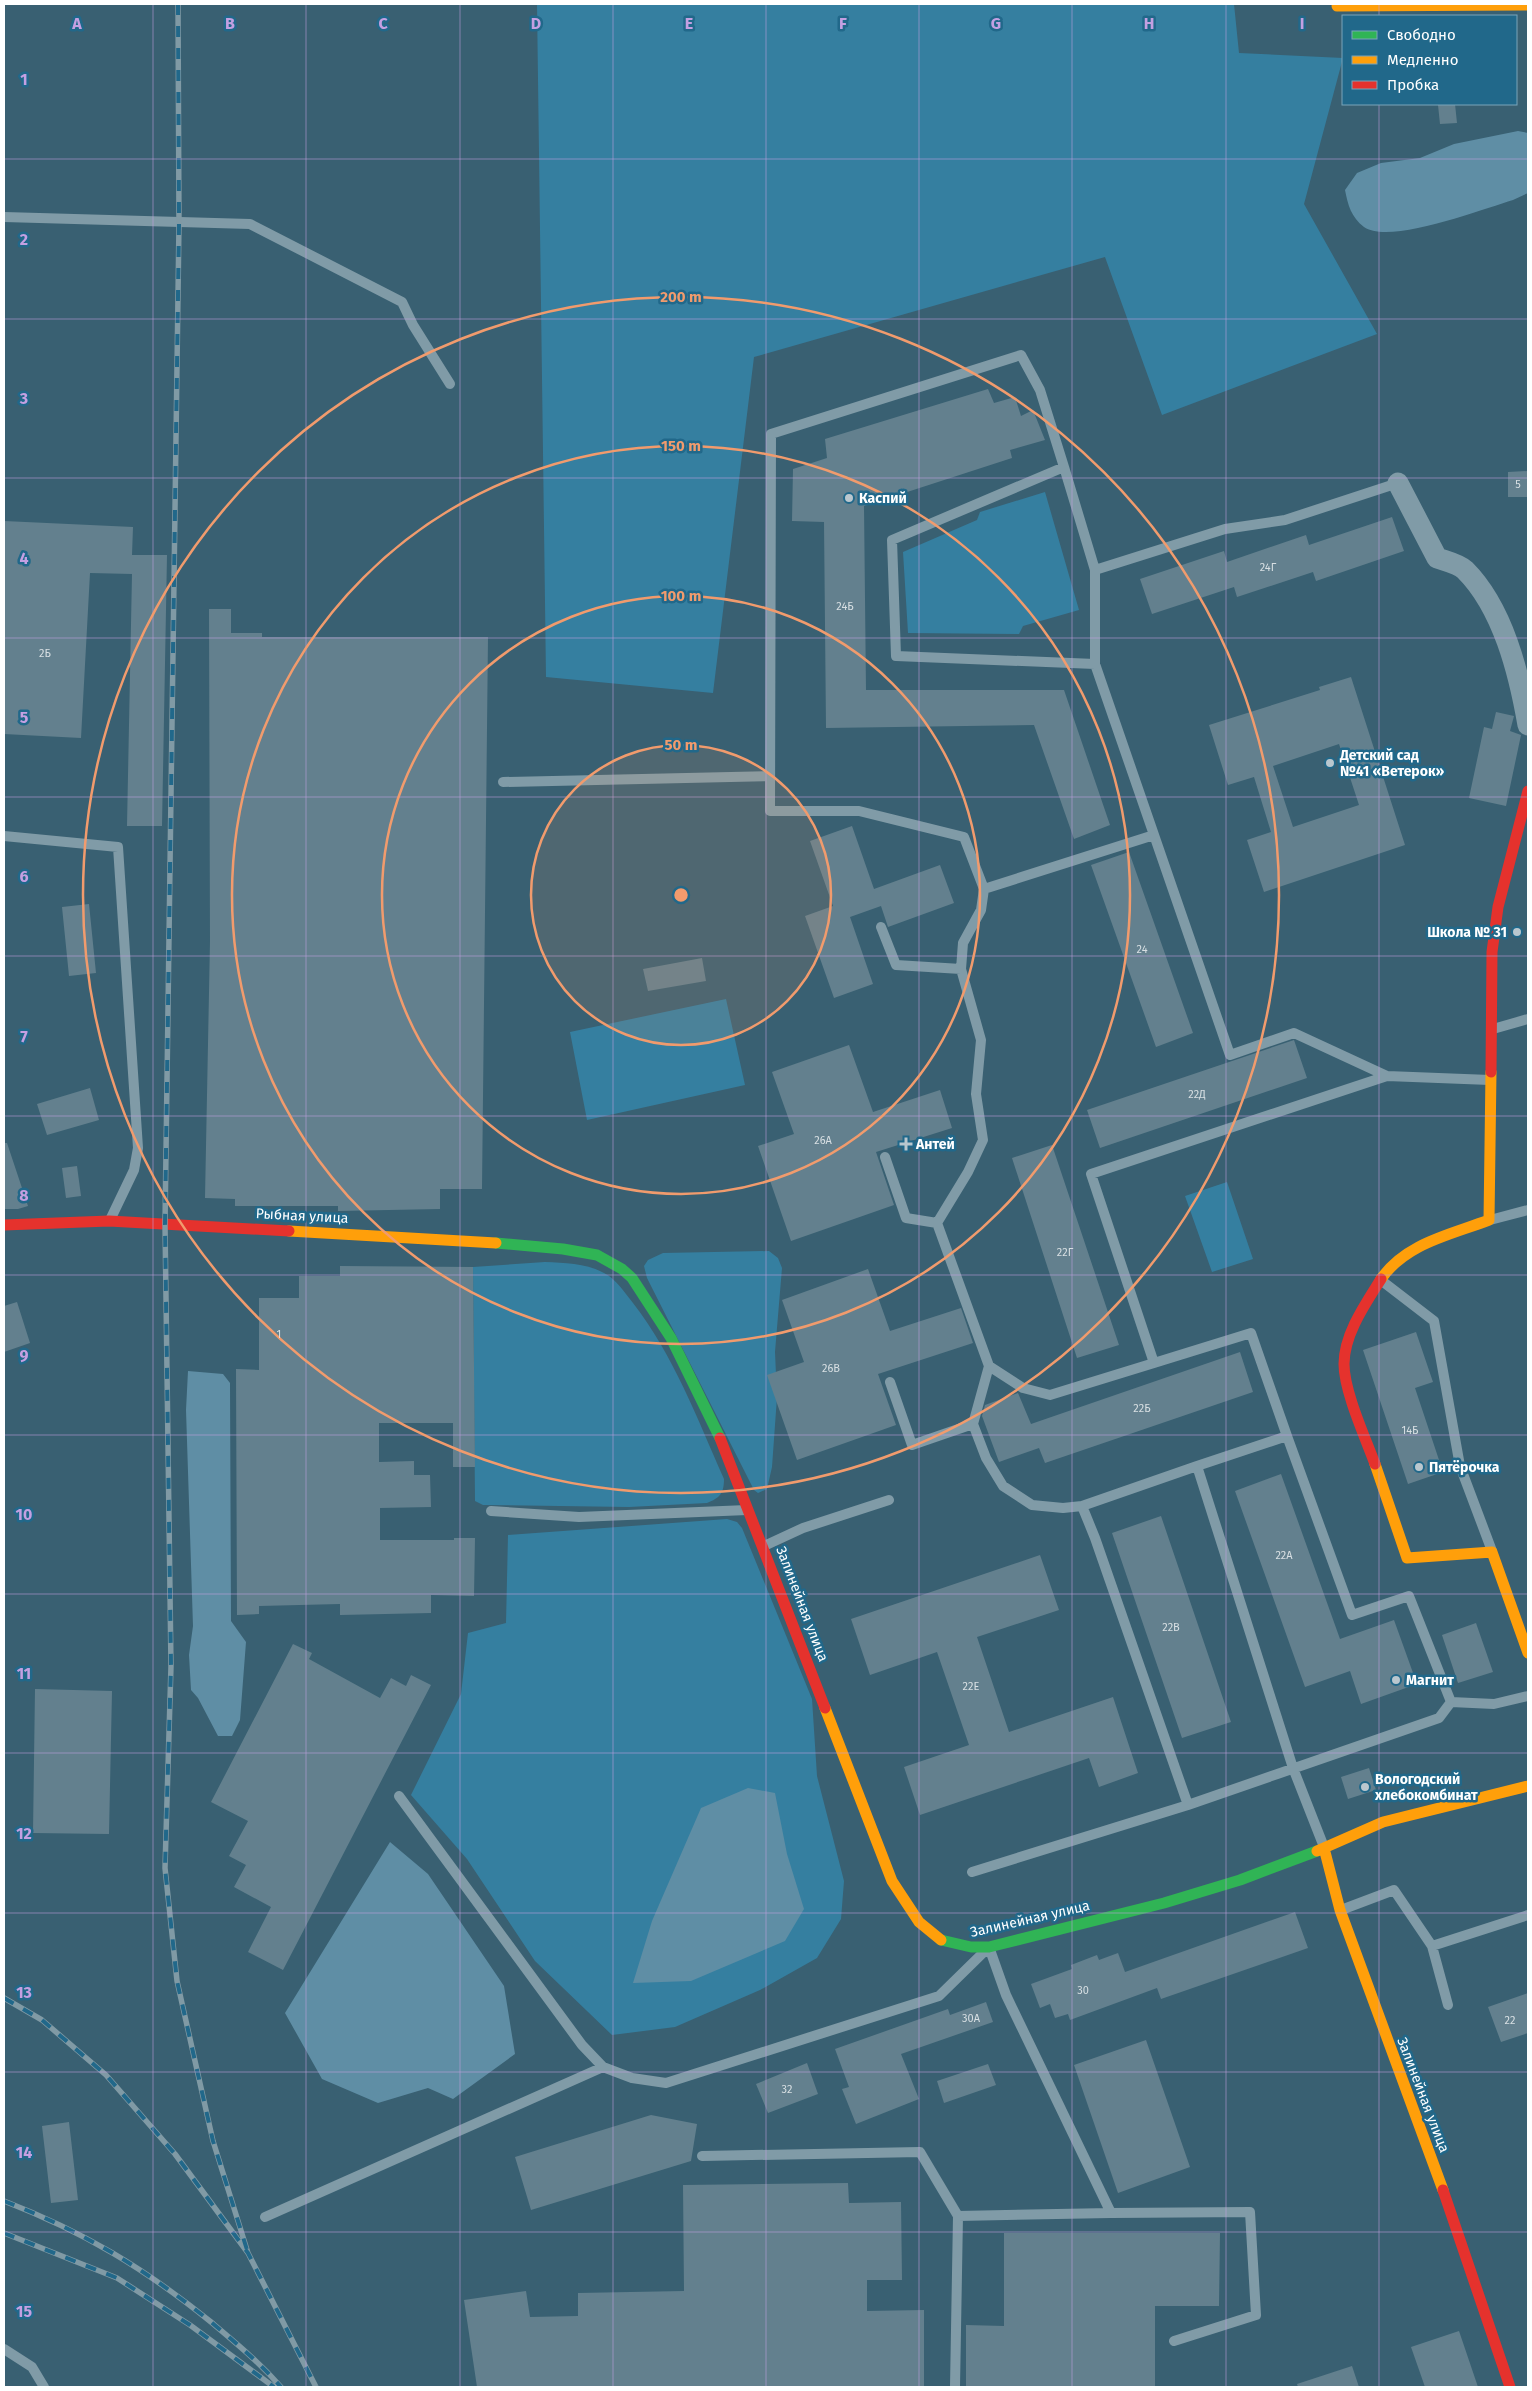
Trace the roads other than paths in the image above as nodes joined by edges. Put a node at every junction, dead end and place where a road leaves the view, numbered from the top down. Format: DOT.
graph roads {
  1 [pos="1528,5"];
  2 [pos="1336,6"];
  3 [pos="4,216"];
  4 [pos="450,384"];
  5 [pos="1064,467"];
  6 [pos="1398,483"];
  7 [pos="1095,570"];
  8 [pos="1095,664"];
  9 [pos="1528,725"];
  10 [pos="770,776"];
  11 [pos="503,782"];
  12 [pos="1528,791"];
  13 [pos="1154,835"];
  14 [pos="4,836"];
  15 [pos="984,889"];
  16 [pos="881,927"];
  17 [pos="962,969"];
  18 [pos="1528,1019"];
  19 [pos="1492,1030"];
  20 [pos="1387,1076"];
  21 [pos="1491,1080"];
  22 [pos="885,1157"];
  23 [pos="1528,1210"];
  24 [pos="1489,1220"];
  25 [pos="109,1221"];
  26 [pos="937,1223"];
  27 [pos="4,1225"];
  28 [pos="597,1255"];
  29 [pos="1380,1279"];
  30 [pos="1154,1363"];
  31 [pos="989,1366"];
  32 [pos="890,1382"];
  33 [pos="973,1424"];
  34 [pos="1287,1436"];
  35 [pos="1197,1466"];
  36 [pos="889,1500"];
  37 [pos="1082,1506"];
  38 [pos="749,1510"];
  39 [pos="491,1511"];
  40 [pos="763,1546"];
  41 [pos="1492,1552"];
  42 [pos="1528,1653"];
  43 [pos="1528,1696"];
  44 [pos="1451,1702"];
  45 [pos="1293,1768"];
  46 [pos="1528,1786"];
  47 [pos="399,1796"];
  48 [pos="1188,1805"];
  49 [pos="1324,1848"];
  50 [pos="972,1872"];
  51 [pos="1340,1910"];
  52 [pos="1528,1915"];
  53 [pos="1432,1946"];
  54 [pos="989,1947"];
  55 [pos="1448,2005"];
  56 [pos="603,2067"];
  57 [pos="702,2156"];
  58 [pos="1110,2213"];
  59 [pos="958,2216"];
  60 [pos="265,2217"];
  61 [pos="1174,2341"];
  62 [pos="4,2349"];
  63 [pos="44,2387"];
  64 [pos="955,2387"];
  65 [pos="1510,2387"];
  1 -- 2 [label="street"];
  3 -- 4 [label="lane"];
  5 -- 7 [label="lane"];
  5 -- 8 [label="lane"];
  5 -- 10 [label="lane"];
  6 -- 7 [label="lane"];
  6 -- 9 [label="street"];
  7 -- 8 [label="lane"];
  8 -- 13 [label="lane"];
  10 -- 11 [label="lane"];
  10 -- 15 [label="lane"];
  12 -- 19 [label="street"];
  13 -- 15 [label="lane"];
  13 -- 20 [label="lane"];
  14 -- 25 [label="lane"];
  15 -- 17 [label="lane"];
  16 -- 17 [label="lane"];
  17 -- 26 [label="lane"];
  18 -- 19 [label="lane"];
  19 -- 21 [label="street"];
  20 -- 21 [label="lane"];
  20 -- 30 [label="lane"];
  21 -- 24 [label="street"];
  22 -- 26 [label="lane"];
  23 -- 24 [label="lane"];
  24 -- 29 [label="street"];
  25 -- 27 [label="street, Рыбная улица"];
  25 -- 28 [label="street, Рыбная улица"];
  26 -- 31 [label="lane"];
  28 -- 38 [label="street, Залинейная улица"];
  29 -- 41 [label="lane"];
  29 -- 41 [label="street"];
  30 -- 31 [label="lane"];
  30 -- 34 [label="lane"];
  31 -- 33 [label="lane"];
  32 -- 33 [label="lane"];
  33 -- 37 [label="lane"];
  34 -- 35 [label="lane"];
  34 -- 44 [label="lane"];
  35 -- 37 [label="lane"];
  35 -- 45 [label="lane"];
  36 -- 40 [label="lane"];
  37 -- 48 [label="lane"];
  38 -- 39 [label="lane"];
  38 -- 40 [label="street, Залинейная улица"];
  40 -- 54 [label="street, Залинейная улица"];
  41 -- 42 [label="street"];
  43 -- 44 [label="lane"];
  44 -- 45 [label="lane"];
  45 -- 48 [label="lane"];
  45 -- 49 [label="lane"];
  46 -- 49 [label="street"];
  47 -- 56 [label="lane"];
  48 -- 50 [label="lane"];
  49 -- 51 [label="street, Залинейная улица"];
  49 -- 54 [label="street, Залинейная улица"];
  51 -- 53 [label="lane"];
  51 -- 65 [label="street, Залинейная улица"];
  52 -- 53 [label="lane"];
  53 -- 55 [label="lane"];
  54 -- 56 [label="lane"];
  54 -- 58 [label="lane"];
  56 -- 60 [label="lane"];
  57 -- 59 [label="lane"];
  58 -- 59 [label="lane"];
  58 -- 61 [label="lane"];
  59 -- 64 [label="lane"];
  62 -- 63 [label="lane"];
}
